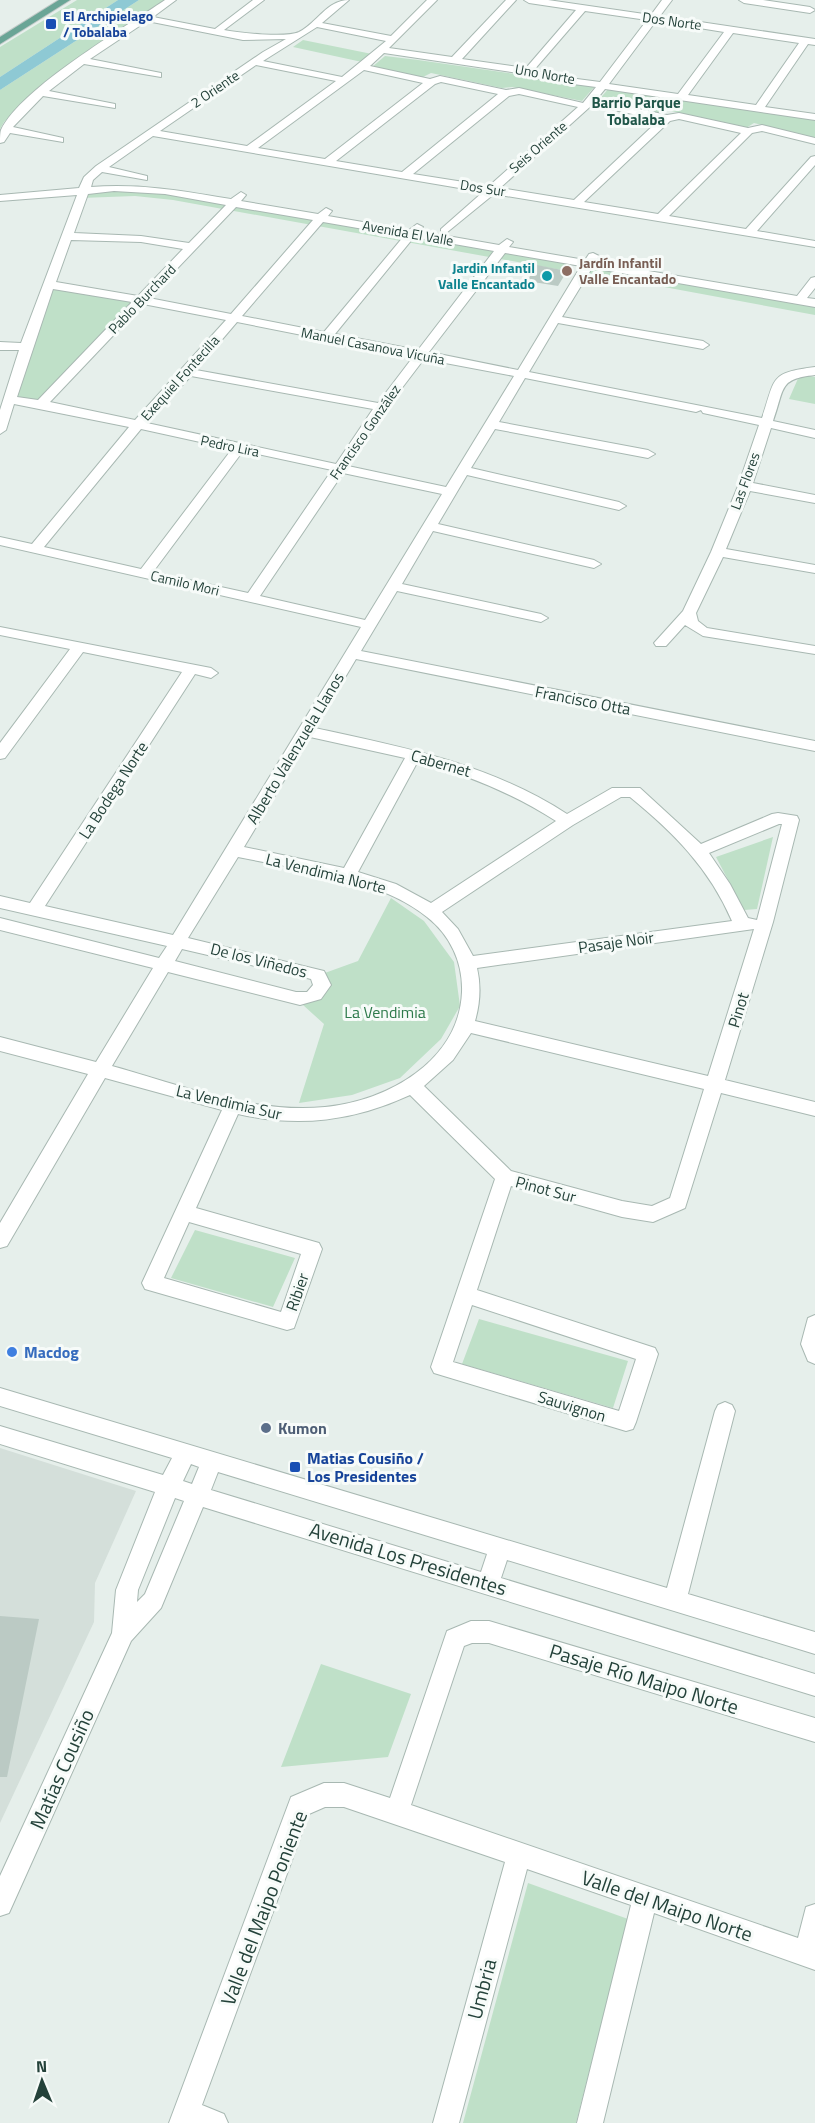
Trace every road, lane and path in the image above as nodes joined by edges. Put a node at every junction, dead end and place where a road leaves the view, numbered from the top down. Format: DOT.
graph roads {
  1 [pos="65,0"];
  2 [pos="171,0"];
  3 [pos="259,0"];
  4 [pos="344,0"];
  5 [pos="432,0"];
  6 [pos="512,0"];
  7 [pos="529,0"];
  8 [pos="667,0"];
  9 [pos="744,0"];
  10 [pos="583,8"];
  11 [pos="810,10"];
  12 [pos="146,18"];
  13 [pos="653,18"];
  14 [pos="315,24"];
  15 [pos="730,30"];
  16 [pos="216,32"];
  17 [pos="296,36"];
  18 [pos="243,37"];
  19 [pos="393,39"];
  20 [pos="0,41"];
  21 [pos="810,41"];
  22 [pos="382,50"];
  23 [pos="267,54"];
  24 [pos="456,59"];
  25 [pos="84,61"];
  26 [pos="255,62"];
  27 [pos="362,67"];
  28 [pos="528,71"];
  29 [pos="157,75"];
  30 [pos="343,80"];
  31 [pos="431,82"];
  32 [pos="604,84"];
  33 [pos="41,93"];
  34 [pos="506,93"];
  35 [pos="682,96"];
  36 [pos="588,104"];
  37 [pos="111,106"];
  38 [pos="759,108"];
  39 [pos="815,117"];
  40 [pos="667,118"];
  41 [pos="6,129"];
  42 [pos="748,131"];
  43 [pos="151,133"];
  44 [pos="0,140"];
  45 [pos="59,140"];
  46 [pos="815,141"];
  47 [pos="249,149"];
  48 [pos="815,159"];
  49 [pos="327,162"];
  50 [pos="100,168"];
  51 [pos="405,175"];
  52 [pos="143,178"];
  53 [pos="86,184"];
  54 [pos="0,188"];
  55 [pos="490,190"];
  56 [pos="0,198"];
  57 [pos="239,198"];
  58 [pos="576,204"];
  59 [pos="324,214"];
  60 [pos="661,218"];
  61 [pos="415,230"];
  62 [pos="445,231"];
  63 [pos="749,232"];
  64 [pos="67,236"];
  65 [pos="815,244"];
  66 [pos="505,246"];
  67 [pos="191,248"];
  68 [pos="591,260"];
  69 [pos="815,280"];
  70 [pos="51,285"];
  71 [pos="807,294"];
  72 [pos="141,300"];
  73 [pos="815,303"];
  74 [pos="233,319"];
  75 [pos="555,319"];
  76 [pos="326,337"];
  77 [pos="703,345"];
  78 [pos="0,346"];
  79 [pos="26,347"];
  80 [pos="420,355"];
  81 [pos="815,371"];
  82 [pos="188,372"];
  83 [pos="521,375"];
  84 [pos="10,400"];
  85 [pos="41,404"];
  86 [pos="381,407"];
  87 [pos="766,423"];
  88 [pos="491,424"];
  89 [pos="137,426"];
  90 [pos="0,430"];
  91 [pos="815,434"];
  92 [pos="239,448"];
  93 [pos="648,454"];
  94 [pos="340,469"];
  95 [pos="463,470"];
  96 [pos="745,486"];
  97 [pos="450,492"];
  98 [pos="815,499"];
  99 [pos="619,506"];
  100 [pos="430,526"];
  101 [pos="0,541"];
  102 [pos="35,549"];
  103 [pos="718,552"];
  104 [pos="594,564"];
  105 [pos="815,569"];
  106 [pos="144,574"];
  107 [pos="393,586"];
  108 [pos="252,598"];
  109 [pos="689,613"];
  110 [pos="541,618"];
  111 [pos="369,625"];
  112 [pos="0,631"];
  113 [pos="661,643"];
  114 [pos="79,647"];
  115 [pos="815,650"];
  116 [pos="352,654"];
  117 [pos="192,669"];
  118 [pos="212,673"];
  119 [pos="305,731"];
  120 [pos="815,746"];
  121 [pos="0,753"];
  122 [pos="414,755"];
  123 [pos="567,821"];
  124 [pos="233,850"];
  125 [pos="698,851"];
  126 [pos="348,876"];
  127 [pos="0,902"];
  128 [pos="34,910"];
  129 [pos="431,911"];
  130 [pos="765,922"];
  131 [pos="0,924"];
  132 [pos="742,925"];
  133 [pos="178,940"];
  134 [pos="467,963"];
  135 [pos="163,965"];
  136 [pos="284,965"];
  137 [pos="270,991"];
  138 [pos="466,1025"];
  139 [pos="0,1044"];
  140 [pos="100,1070"];
  141 [pos="715,1083"];
  142 [pos="413,1086"];
  143 [pos="233,1105"];
  144 [pos="815,1108"];
  145 [pos="505,1177"];
  146 [pos="678,1203"];
  147 [pos="185,1212"];
  148 [pos="0,1240"];
  149 [pos="465,1295"];
  150 [pos="815,1324"];
  151 [pos="815,1354"];
  152 [pos="0,1397"];
  153 [pos="725,1410"];
  154 [pos="0,1435"];
  155 [pos="186,1453"];
  156 [pos="212,1461"];
  157 [pos="168,1488"];
  158 [pos="197,1497"];
  159 [pos="500,1547"];
  160 [pos="488,1583"];
  161 [pos="675,1600"];
  162 [pos="123,1633"];
  163 [pos="815,1643"];
  164 [pos="815,1685"];
  165 [pos="815,1731"];
  166 [pos="397,1812"];
  167 [pos="519,1855"];
  168 [pos="645,1898"];
  169 [pos="0,1904"];
  170 [pos="815,1916"];
  171 [pos="811,1955"];
  172 [pos="184,2117"];
  173 [pos="215,2123"];
  174 [pos="446,2123"];
  175 [pos="590,2123"];
  1 -- 20 [label="main road"];
  2 -- 12 [label="street"];
  3 -- 16 [label="street"];
  4 -- 14 [label="street, 2 Oriente"];
  5 -- 19 [label="street"];
  6 -- 24 [label="street"];
  7 -- 10 [label="street, Dos Norte"];
  8 -- 13 [label="street, Seis Oriente"];
  9 -- 11 [label="street"];
  10 -- 13 [label="street, Dos Norte"];
  10 -- 28 [label="street"];
  12 -- 16 [label="street"];
  12 -- 25 [label="street"];
  13 -- 15 [label="street, Dos Norte"];
  13 -- 32 [label="street, Seis Oriente"];
  14 -- 17 [label="street, 2 Oriente"];
  14 -- 19 [label="street"];
  15 -- 21 [label="street, Dos Norte"];
  15 -- 35 [label="street"];
  16 -- 18 [label="street"];
  17 -- 18 [label="street"];
  17 -- 23 [label="street, 2 Oriente"];
  18 -- 23 [label="street"];
  19 -- 22 [label="street"];
  21 -- 38 [label="street"];
  22 -- 24 [label="street, Uno Norte"];
  22 -- 27 [label="street"];
  23 -- 26 [label="street, 2 Oriente"];
  24 -- 28 [label="street, Uno Norte"];
  25 -- 29 [label="street"];
  25 -- 33 [label="street"];
  26 -- 30 [label="street"];
  26 -- 43 [label="street, 2 Oriente"];
  27 -- 30 [label="street"];
  27 -- 31 [label="street"];
  28 -- 32 [label="street, Uno Norte"];
  30 -- 47 [label="street"];
  31 -- 34 [label="street"];
  31 -- 49 [label="street"];
  32 -- 35 [label="street, Uno Norte"];
  32 -- 36 [label="street, Seis Oriente"];
  33 -- 37 [label="street"];
  33 -- 41 [label="street"];
  34 -- 36 [label="street"];
  34 -- 51 [label="street"];
  35 -- 38 [label="street, Uno Norte"];
  36 -- 40 [label="street"];
  36 -- 55 [label="street, Seis Oriente"];
  38 -- 39 [label="street, Uno Norte"];
  40 -- 42 [label="street"];
  40 -- 58 [label="street"];
  41 -- 44 [label="street"];
  41 -- 45 [label="street"];
  42 -- 46 [label="street"];
  42 -- 60 [label="street"];
  43 -- 47 [label="street, Dos Sur"];
  43 -- 50 [label="street, 2 Oriente"];
  47 -- 49 [label="street, Dos Sur"];
  48 -- 63 [label="street"];
  49 -- 51 [label="street, Dos Sur"];
  50 -- 52 [label="street"];
  50 -- 53 [label="street, 2 Oriente"];
  51 -- 55 [label="street, Dos Sur"];
  52 -- 53 [label="street, Avenida El Valle"];
  52 -- 57 [label="street, Avenida El Valle"];
  53 -- 54 [label="street, Avenida El Valle"];
  53 -- 56 [label="street, Avenida El Valle"];
  53 -- 57 [label="street, Avenida El Valle"];
  53 -- 64 [label="street"];
  55 -- 58 [label="street, Dos Sur"];
  55 -- 62 [label="street, Seis Oriente"];
  57 -- 59 [label="street, Avenida El Valle"];
  57 -- 67 [label="street, Pablo Burchard"];
  58 -- 60 [label="street, Dos Sur"];
  59 -- 61 [label="street, Avenida El Valle"];
  59 -- 74 [label="street, Exequiel Fontecilla"];
  60 -- 63 [label="street, Dos Sur"];
  61 -- 62 [label="street, Avenida El Valle"];
  61 -- 66 [label="street, Avenida El Valle"];
  61 -- 76 [label="street"];
  62 -- 66 [label="street, Avenida El Valle"];
  63 -- 65 [label="street, Dos Sur"];
  64 -- 67 [label="street"];
  64 -- 70 [label="street"];
  66 -- 68 [label="street, Avenida El Valle"];
  66 -- 80 [label="street, Francisco González"];
  67 -- 72 [label="street, Pablo Burchard"];
  68 -- 71 [label="street, Avenida El Valle"];
  68 -- 75 [label="street, Alberto Valenzuela Llanos"];
  69 -- 71 [label="street"];
  70 -- 72 [label="street, Manuel Casanova Vicuña"];
  70 -- 79 [label="street"];
  71 -- 73 [label="street, Avenida El Valle"];
  72 -- 74 [label="street, Manuel Casanova Vicuña"];
  72 -- 85 [label="street, Pablo Burchard"];
  74 -- 76 [label="street, Manuel Casanova Vicuña"];
  74 -- 82 [label="street, Exequiel Fontecilla"];
  75 -- 77 [label="street"];
  75 -- 83 [label="street, Alberto Valenzuela Llanos"];
  76 -- 80 [label="street, Manuel Casanova Vicuña"];
  78 -- 79 [label="street"];
  79 -- 84 [label="street"];
  80 -- 83 [label="street, Manuel Casanova Vicuña"];
  80 -- 86 [label="street, Francisco González"];
  81 -- 87 [label="street, Las Flores"];
  82 -- 86 [label="street"];
  82 -- 89 [label="street, Exequiel Fontecilla"];
  83 -- 87 [label="street, Manuel Casanova Vicuña"];
  83 -- 88 [label="street, Alberto Valenzuela Llanos"];
  84 -- 85 [label="street, Pedro Lira"];
  84 -- 90 [label="street"];
  85 -- 89 [label="street, Pedro Lira"];
  86 -- 94 [label="street, Francisco González"];
  87 -- 91 [label="street, Manuel Casanova Vicuña"];
  87 -- 96 [label="street, Las Flores"];
  88 -- 93 [label="street"];
  88 -- 95 [label="street, Alberto Valenzuela Llanos"];
  89 -- 92 [label="street, Pedro Lira"];
  89 -- 102 [label="street, Exequiel Fontecilla"];
  92 -- 94 [label="street, Pedro Lira"];
  92 -- 106 [label="street"];
  94 -- 97 [label="street, Pedro Lira"];
  94 -- 108 [label="street, Francisco González"];
  95 -- 97 [label="street, Alberto Valenzuela Llanos"];
  95 -- 99 [label="street"];
  96 -- 98 [label="street"];
  96 -- 103 [label="street, Las Flores"];
  97 -- 100 [label="street, Alberto Valenzuela Llanos"];
  100 -- 104 [label="street"];
  100 -- 107 [label="street, Alberto Valenzuela Llanos"];
  101 -- 102 [label="street, Camilo Mori"];
  102 -- 106 [label="street, Camilo Mori"];
  103 -- 105 [label="street"];
  103 -- 109 [label="street, Las Flores"];
  106 -- 108 [label="street, Camilo Mori"];
  107 -- 110 [label="street"];
  107 -- 111 [label="street, Alberto Valenzuela Llanos"];
  108 -- 111 [label="street, Camilo Mori"];
  109 -- 113 [label="street, Las Flores"];
  109 -- 115 [label="street"];
  111 -- 116 [label="street, Alberto Valenzuela Llanos"];
  112 -- 114 [label="street"];
  114 -- 117 [label="street"];
  114 -- 121 [label="street"];
  116 -- 119 [label="street, Alberto Valenzuela Llanos"];
  116 -- 120 [label="street, Francisco Otta"];
  117 -- 118 [label="street"];
  117 -- 128 [label="street, La Bodega Norte"];
  119 -- 122 [label="street, Cabernet"];
  119 -- 124 [label="street, Alberto Valenzuela Llanos"];
  122 -- 123 [label="street, Cabernet"];
  122 -- 126 [label="street"];
  123 -- 125 [label="street"];
  123 -- 129 [label="street"];
  124 -- 126 [label="street, La Vendimia Norte"];
  124 -- 133 [label="street, Alberto Valenzuela Llanos"];
  125 -- 130 [label="street, Pinot"];
  125 -- 132 [label="street"];
  126 -- 129 [label="street, La Vendimia Norte"];
  127 -- 128 [label="street, De los Viñedos"];
  128 -- 133 [label="street, De los Viñedos"];
  129 -- 134 [label="street, La Vendimia Norte"];
  130 -- 132 [label="street, Pasaje Noir"];
  130 -- 141 [label="street, Pinot"];
  131 -- 135 [label="street, De los Viñedos"];
  132 -- 134 [label="street, Pasaje Noir"];
  133 -- 135 [label="street, Alberto Valenzuela Llanos"];
  133 -- 136 [label="street, De los Viñedos"];
  134 -- 138 [label="street, La Vendimia Norte"];
  135 -- 137 [label="street, De los Viñedos"];
  135 -- 140 [label="street, Alberto Valenzuela Llanos"];
  136 -- 137 [label="street"];
  136 -- 137 [label="street, De los Viñedos"];
  138 -- 141 [label="street"];
  138 -- 142 [label="street, La Vendimia Sur"];
  139 -- 140 [label="street, La Vendimia Sur"];
  140 -- 143 [label="street, La Vendimia Sur"];
  140 -- 148 [label="street, Alberto Valenzuela Llanos"];
  141 -- 144 [label="street"];
  141 -- 146 [label="street, Pinot"];
  142 -- 143 [label="street, La Vendimia Sur"];
  142 -- 145 [label="street, Pinot Sur"];
  143 -- 147 [label="street, Ribier"];
  145 -- 146 [label="street, Pinot Sur"];
  145 -- 149 [label="street, Sauvignon"];
  147 -- 147 [label="street, Ribier"];
  149 -- 149 [label="street, Sauvignon"];
  150 -- 151 [label="street"];
  152 -- 155 [label="street"];
  153 -- 161 [label="street"];
  154 -- 157 [label="street, Avenida Los Presidentes"];
  155 -- 156 [label="street"];
  155 -- 157 [label="street, Matías Cousiño"];
  156 -- 158 [label="street, Matías Cousiño"];
  156 -- 159 [label="street"];
  157 -- 158 [label="street, Avenida Los Presidentes"];
  157 -- 162 [label="street, Matías Cousiño"];
  158 -- 160 [label="street, Avenida Los Presidentes"];
  158 -- 162 [label="street, Matías Cousiño"];
  159 -- 160 [label="street"];
  159 -- 161 [label="street"];
  160 -- 164 [label="street, Avenida Los Presidentes"];
  161 -- 163 [label="street"];
  162 -- 169 [label="street, Matías Cousiño"];
  165 -- 166 [label="street, Pasaje Río Maipo Norte"];
  166 -- 167 [label="street, Valle del Maipo Poniente"];
  166 -- 172 [label="street, Valle del Maipo Poniente"];
  167 -- 168 [label="street, Valle del Maipo Norte"];
  167 -- 174 [label="street, Umbria"];
  168 -- 171 [label="street, Valle del Maipo Norte"];
  168 -- 175 [label="street"];
  170 -- 171 [label="street"];
  172 -- 173 [label="street"];
}
